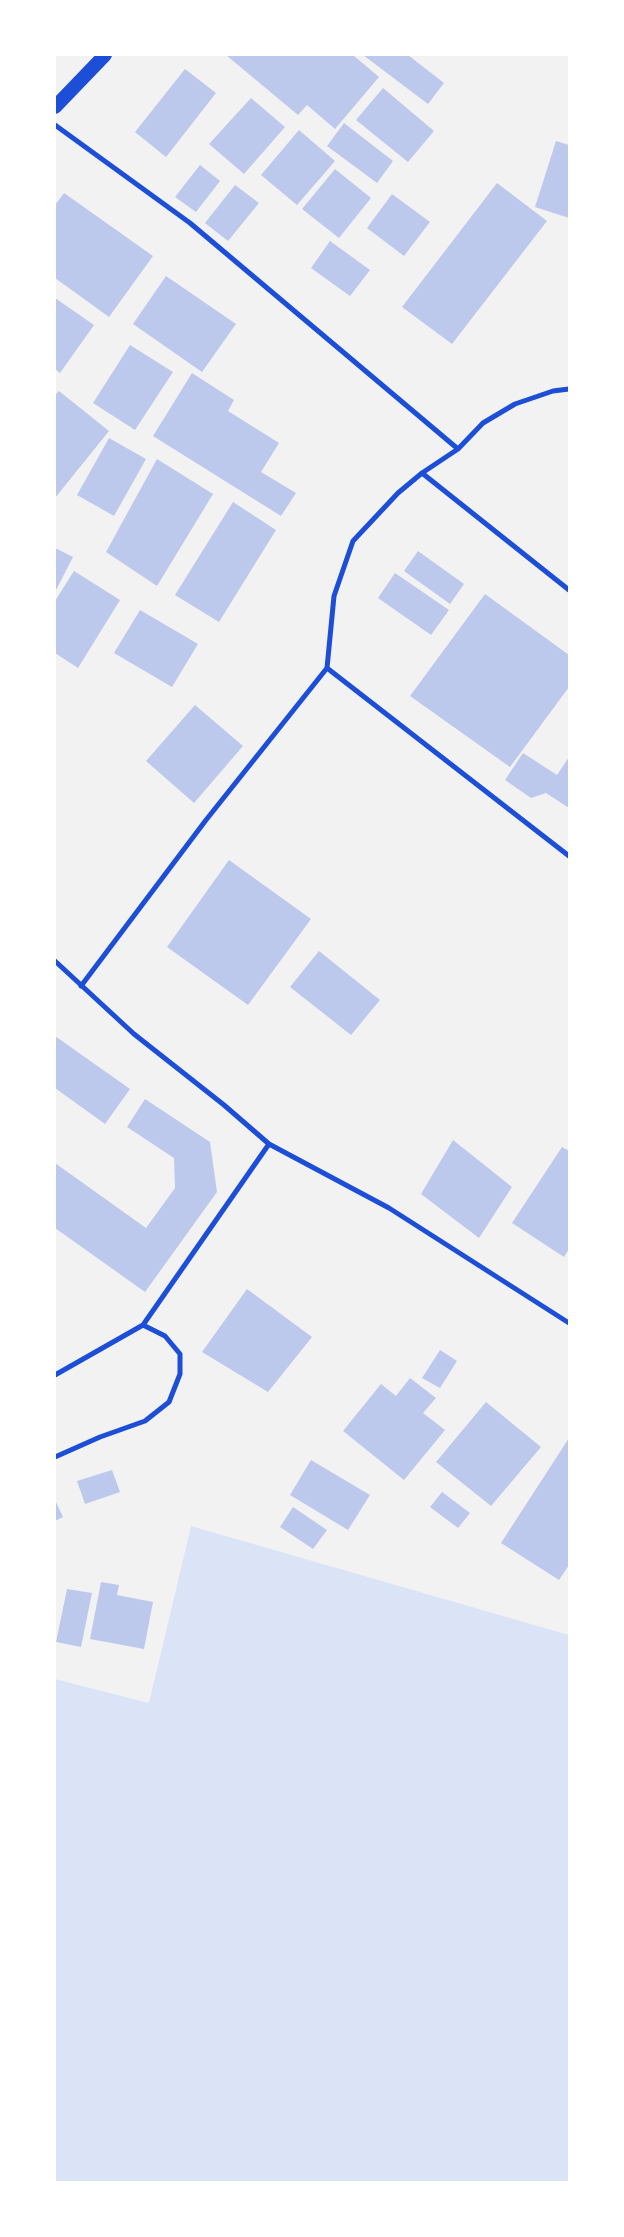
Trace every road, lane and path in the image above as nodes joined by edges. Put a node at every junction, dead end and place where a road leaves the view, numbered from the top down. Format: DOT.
graph roads {
  1 [pos="105,55"];
  2 [pos="55,107"];
  3 [pos="55,125"];
  4 [pos="569,389"];
  5 [pos="458,449"];
  6 [pos="422,473"];
  7 [pos="569,590"];
  8 [pos="327,668"];
  9 [pos="569,856"];
  10 [pos="55,961"];
  11 [pos="81,986"];
  12 [pos="269,1144"];
  13 [pos="569,1322"];
  14 [pos="143,1325"];
  15 [pos="55,1375"];
  16 [pos="55,1457"];
  1 -- 2 [label="highway"];
  3 -- 5 [label="street"];
  4 -- 5 [label="street"];
  5 -- 6 [label="street"];
  6 -- 7 [label="street"];
  6 -- 8 [label="street"];
  8 -- 9 [label="street"];
  8 -- 11 [label="street"];
  10 -- 11 [label="street"];
  11 -- 12 [label="street"];
  12 -- 13 [label="street"];
  12 -- 14 [label="street"];
  14 -- 15 [label="street"];
  14 -- 16 [label="street"];
}
